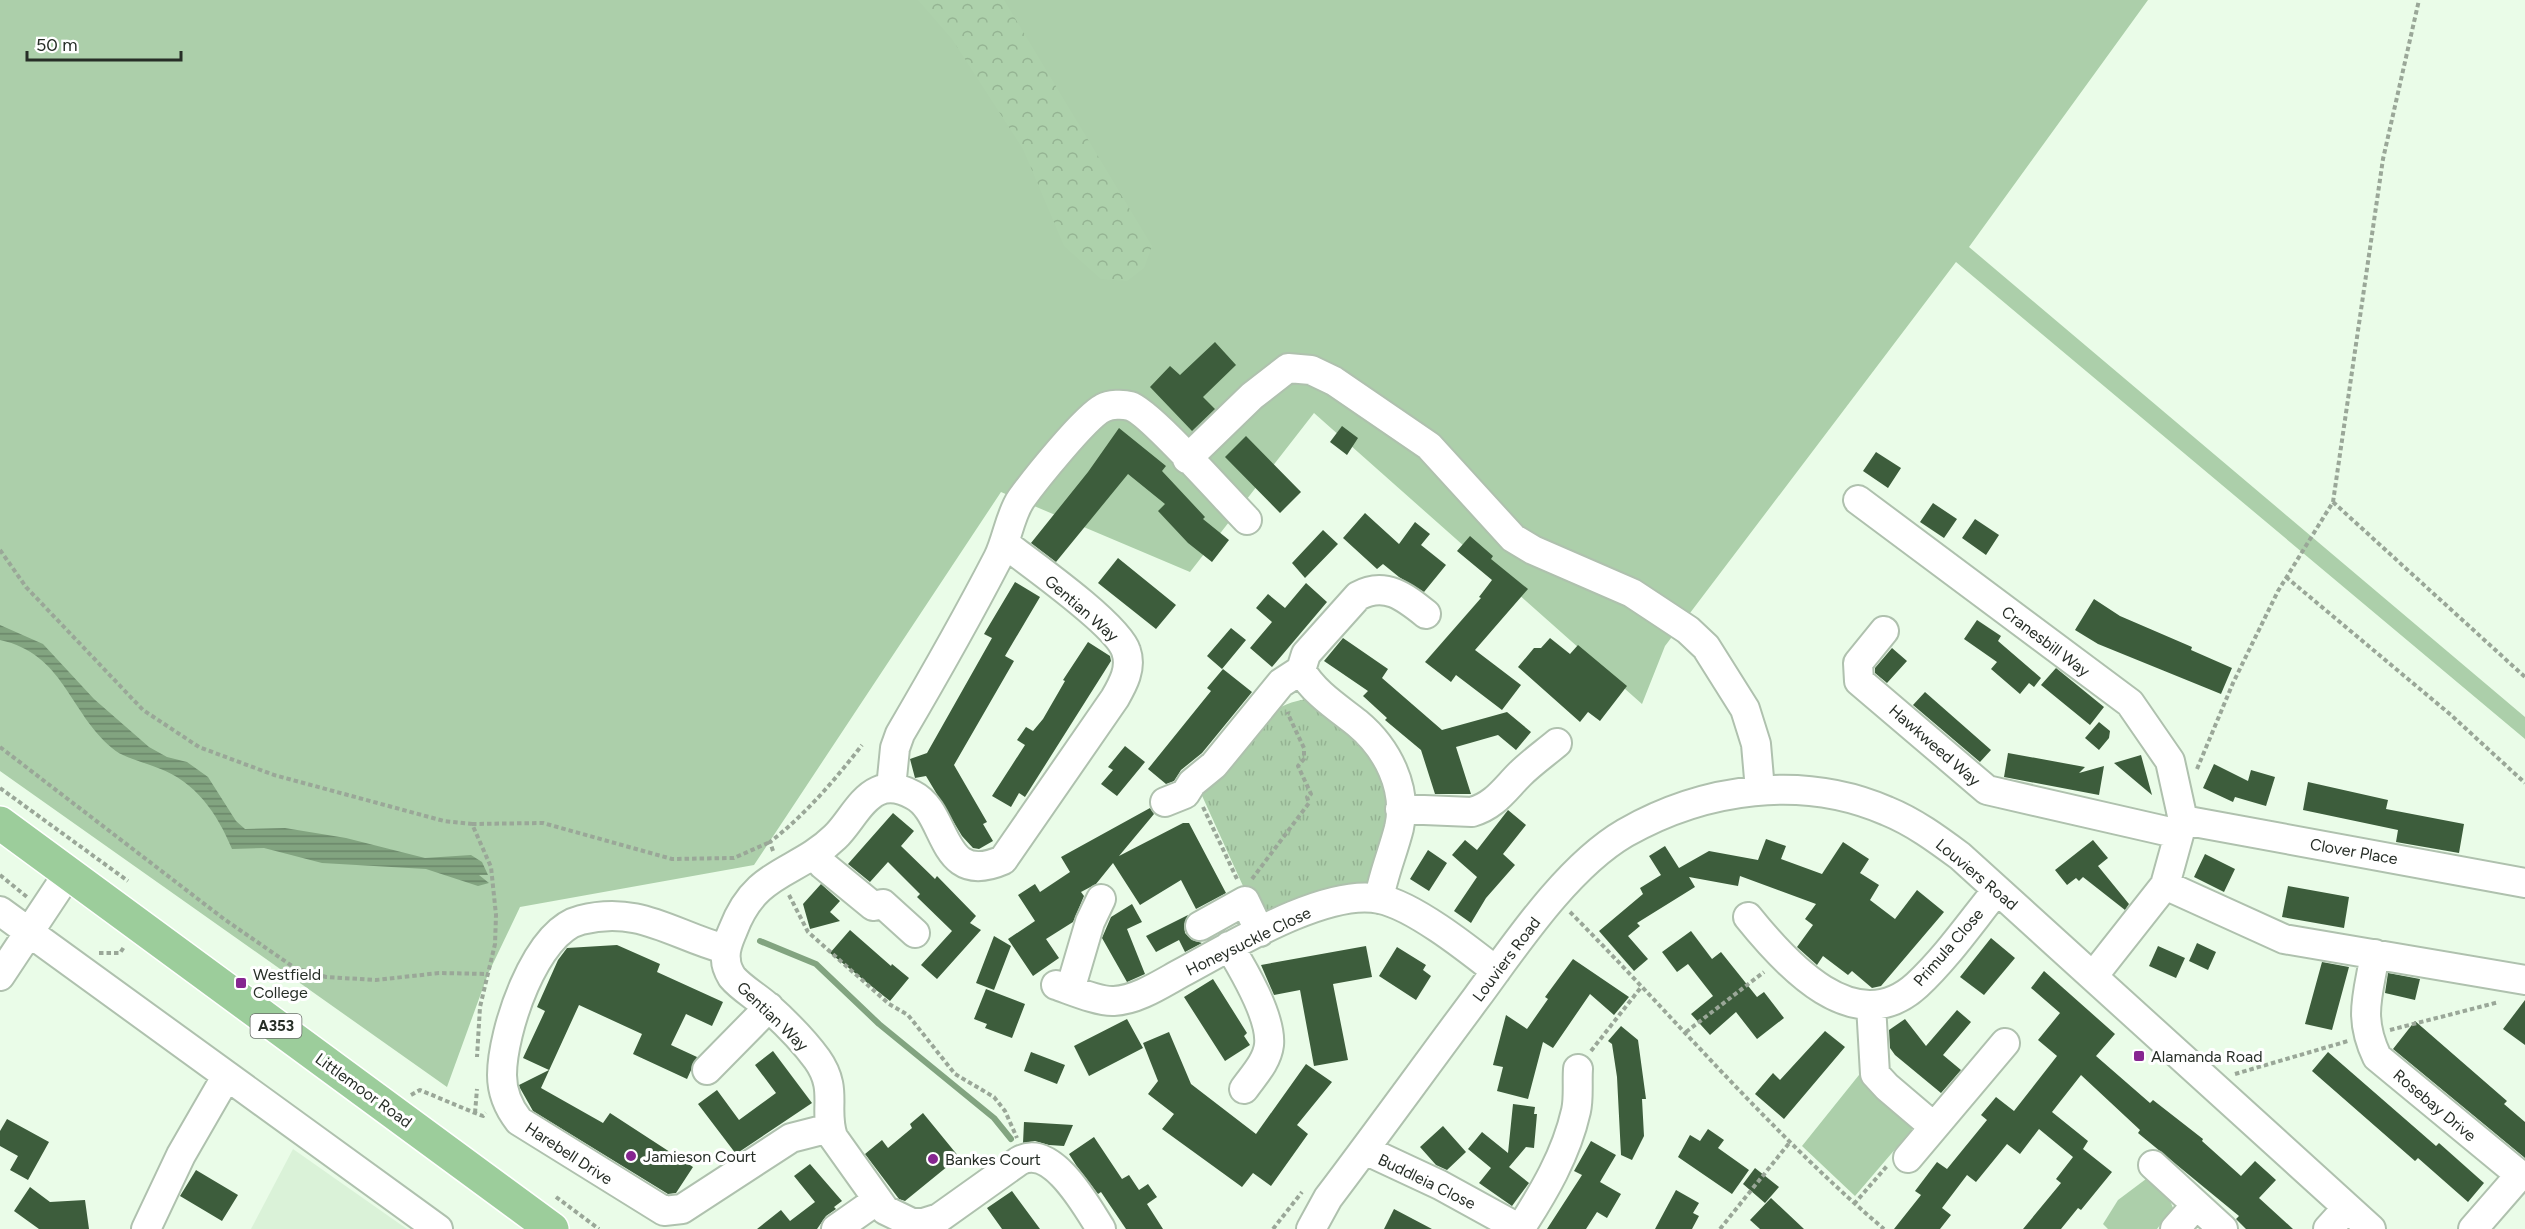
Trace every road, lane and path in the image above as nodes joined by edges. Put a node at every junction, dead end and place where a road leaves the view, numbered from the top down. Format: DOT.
graph roads {
  1 [pos="2419,0"];
  2 [pos="1187,459"];
  3 [pos="1858,500"];
  4 [pos="2333,502"];
  5 [pos="1247,520"];
  6 [pos="1005,544"];
  7 [pos="0,550"];
  8 [pos="2286,577"];
  9 [pos="1426,614"];
  10 [pos="1884,632"];
  11 [pos="1301,670"];
  12 [pos="2525,677"];
  13 [pos="1274,704"];
  14 [pos="1557,743"];
  15 [pos="862,745"];
  16 [pos="0,747"];
  17 [pos="2197,771"];
  18 [pos="1192,783"];
  19 [pos="2525,783"];
  20 [pos="891,788"];
  21 [pos="1760,790"];
  22 [pos="1165,802"];
  23 [pos="1400,809"];
  24 [pos="0,824"];
  25 [pos="472,824"];
  26 [pos="2181,827"];
  27 [pos="770,842"];
  28 [pos="814,854"];
  29 [pos="69,872"];
  30 [pos="780,873"];
  31 [pos="2525,882"];
  32 [pos="2165,885"];
  33 [pos="1248,889"];
  34 [pos="1997,890"];
  35 [pos="1555,897"];
  36 [pos="1101,899"];
  37 [pos="1379,899"];
  38 [pos="0,911"];
  39 [pos="1748,917"];
  40 [pos="1200,926"];
  41 [pos="1260,932"];
  42 [pos="29,933"];
  43 [pos="915,933"];
  44 [pos="1229,946"];
  45 [pos="725,949"];
  46 [pos="2375,954"];
  47 [pos="1783,958"];
  48 [pos="1496,971"];
  49 [pos="488,974"];
  50 [pos="2094,975"];
  51 [pos="0,976"];
  52 [pos="2525,980"];
  53 [pos="1642,986"];
  54 [pos="1871,1005"];
  55 [pos="769,1007"];
  56 [pos="1686,1032"];
  57 [pos="2005,1044"];
  58 [pos="477,1065"];
  59 [pos="1578,1069"];
  60 [pos="707,1071"];
  61 [pos="226,1077"];
  62 [pos="477,1087"];
  63 [pos="1244,1089"];
  64 [pos="407,1096"];
  65 [pos="505,1099"];
  66 [pos="475,1113"];
  67 [pos="1934,1127"];
  68 [pos="830,1128"];
  69 [pos="1790,1143"];
  70 [pos="1365,1150"];
  71 [pos="1024,1158"];
  72 [pos="1908,1158"];
  73 [pos="2152,1165"];
  74 [pos="876,1201"];
  75 [pos="1854,1204"];
  76 [pos="2196,1205"];
  77 [pos="2347,1208"];
  78 [pos="943,1223"];
  79 [pos="146,1229"];
  80 [pos="438,1229"];
  81 [pos="552,1229"];
  82 [pos="836,1229"];
  83 [pos="1101,1229"];
  84 [pos="1311,1229"];
  85 [pos="1520,1229"];
  86 [pos="1720,1229"];
  87 [pos="1884,1229"];
  88 [pos="2175,1229"];
  89 [pos="2223,1229"];
  90 [pos="2328,1229"];
  91 [pos="2371,1229"];
  92 [pos="2473,1229"];
  1 -- 4 [label="path"];
  2 -- 5 [label="street"];
  2 -- 6 [label="street"];
  2 -- 21 [label="street"];
  3 -- 26 [label="street, Cranesbill Way"];
  4 -- 8 [label="path"];
  4 -- 12 [label="path"];
  6 -- 20 [label="street"];
  6 -- 20 [label="street, Gentian Way"];
  7 -- 25 [label="path"];
  8 -- 17 [label="path"];
  8 -- 19 [label="path"];
  9 -- 11 [label="street"];
  10 -- 26 [label="street, Hawkweed Way"];
  11 -- 13 [label="street"];
  11 -- 23 [label="street"];
  13 -- 18 [label="street"];
  13 -- 33 [label="path"];
  14 -- 23 [label="street"];
  15 -- 27 [label="path"];
  16 -- 49 [label="path"];
  18 -- 22 [label="street"];
  18 -- 33 [label="path"];
  20 -- 28 [label="street"];
  21 -- 34 [label="street, Louviers Road"];
  21 -- 35 [label="street, Louviers Road"];
  23 -- 37 [label="street"];
  24 -- 29 [label="main road, Littlemoor Road / A353"];
  25 -- 27 [label="path"];
  25 -- 49 [label="path"];
  26 -- 31 [label="street, Clover Place"];
  26 -- 32 [label="street"];
  27 -- 30 [label="path"];
  28 -- 30 [label="street"];
  28 -- 43 [label="street"];
  29 -- 42 [label="street"];
  29 -- 81 [label="main road, Littlemoor Road / A353"];
  30 -- 45 [label="street"];
  30 -- 71 [label="path"];
  32 -- 46 [label="street"];
  32 -- 50 [label="street"];
  33 -- 40 [label="street"];
  33 -- 41 [label="street"];
  34 -- 50 [label="street, Louviers Road"];
  34 -- 54 [label="street, Primula Close"];
  35 -- 48 [label="street, Louviers Road"];
  35 -- 53 [label="path"];
  36 -- 44 [label="street, Honeysuckle Close"];
  37 -- 41 [label="street, Honeysuckle Close"];
  37 -- 48 [label="street, Honeysuckle Close"];
  38 -- 42 [label="street"];
  39 -- 47 [label="street, Primula Close"];
  41 -- 44 [label="street, Honeysuckle Close"];
  42 -- 51 [label="street"];
  42 -- 61 [label="street"];
  44 -- 63 [label="street"];
  45 -- 55 [label="street, Gentian Way"];
  45 -- 65 [label="street"];
  46 -- 52 [label="street"];
  46 -- 92 [label="street, Rosebay Drive"];
  47 -- 54 [label="street, Primula Close"];
  47 -- 56 [label="path"];
  48 -- 70 [label="street, Louviers Road"];
  49 -- 58 [label="path"];
  50 -- 77 [label="street, Louviers Road"];
  53 -- 56 [label="path"];
  53 -- 59 [label="path"];
  54 -- 67 [label="street"];
  55 -- 60 [label="street"];
  55 -- 68 [label="street, Gentian Way"];
  56 -- 69 [label="path"];
  57 -- 67 [label="street"];
  59 -- 85 [label="street, Buddleia Close"];
  61 -- 79 [label="street"];
  61 -- 80 [label="street"];
  62 -- 66 [label="path"];
  64 -- 66 [label="path"];
  65 -- 66 [label="path"];
  65 -- 68 [label="street, Harebell Drive"];
  67 -- 72 [label="street"];
  68 -- 74 [label="street, Gentian Way"];
  69 -- 75 [label="path"];
  69 -- 86 [label="path"];
  70 -- 84 [label="street, Louviers Road"];
  70 -- 85 [label="street, Buddleia Close"];
  71 -- 78 [label="street, Gentian Way"];
  71 -- 83 [label="street"];
  72 -- 75 [label="path"];
  73 -- 76 [label="street"];
  74 -- 78 [label="street, Gentian Way"];
  74 -- 82 [label="street"];
  75 -- 87 [label="path"];
  76 -- 88 [label="street"];
  76 -- 89 [label="street"];
  77 -- 90 [label="street"];
  77 -- 91 [label="street, Louviers Road"];
}
